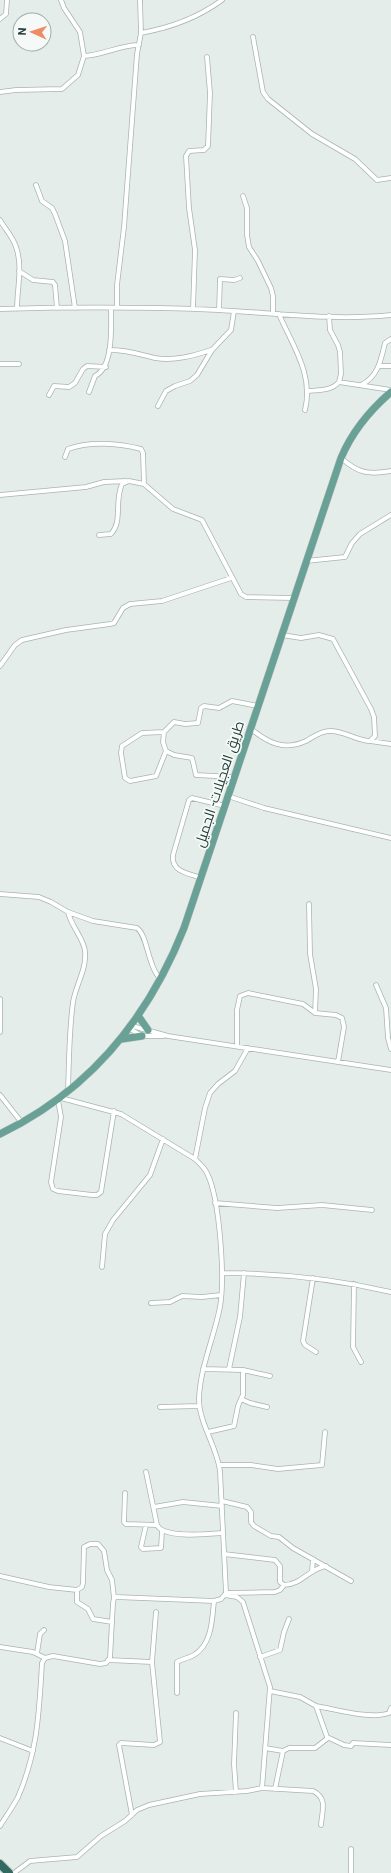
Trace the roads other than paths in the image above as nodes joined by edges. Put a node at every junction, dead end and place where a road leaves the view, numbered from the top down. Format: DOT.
graph roads {
  1 [pos="7,0"];
  2 [pos="61,0"];
  3 [pos="140,0"];
  4 [pos="222,0"];
  5 [pos="0,19"];
  6 [pos="141,33"];
  7 [pos="253,38"];
  8 [pos="139,45"];
  9 [pos="84,56"];
  10 [pos="207,57"];
  11 [pos="0,92"];
  12 [pos="391,178"];
  13 [pos="36,185"];
  14 [pos="243,196"];
  15 [pos="0,220"];
  16 [pos="19,271"];
  17 [pos="240,278"];
  18 [pos="117,307"];
  19 [pos="56,308"];
  20 [pos="75,308"];
  21 [pos="111,308"];
  22 [pos="17,309"];
  23 [pos="193,309"];
  24 [pos="0,310"];
  25 [pos="219,310"];
  26 [pos="234,311"];
  27 [pos="273,313"];
  28 [pos="279,314"];
  29 [pos="391,315"];
  30 [pos="329,316"];
  31 [pos="391,339"];
  32 [pos="109,350"];
  33 [pos="212,350"];
  34 [pos="0,364"];
  35 [pos="19,364"];
  36 [pos="379,366"];
  37 [pos="391,366"];
  38 [pos="106,367"];
  39 [pos="339,382"];
  40 [pos="361,385"];
  41 [pos="308,391"];
  42 [pos="391,391"];
  43 [pos="89,392"];
  44 [pos="48,395"];
  45 [pos="158,406"];
  46 [pos="305,410"];
  47 [pos="65,457"];
  48 [pos="340,458"];
  49 [pos="391,470"];
  50 [pos="126,481"];
  51 [pos="144,484"];
  52 [pos="0,495"];
  53 [pos="391,515"];
  54 [pos="99,536"];
  55 [pos="306,561"];
  56 [pos="231,578"];
  57 [pos="294,598"];
  58 [pos="281,635"];
  59 [pos="0,666"];
  60 [pos="258,706"];
  61 [pos="250,728"];
  62 [pos="164,732"];
  63 [pos="370,741"];
  64 [pos="391,744"];
  65 [pos="166,751"];
  66 [pos="234,777"];
  67 [pos="228,796"];
  68 [pos="225,806"];
  69 [pos="391,838"];
  70 [pos="201,878"];
  71 [pos="0,894"];
  72 [pos="309,904"];
  73 [pos="68,912"];
  74 [pos="161,980"];
  75 [pos="376,985"];
  76 [pos="0,999"];
  77 [pos="315,1014"];
  78 [pos="139,1016"];
  79 [pos="131,1028"];
  80 [pos="148,1030"];
  81 [pos="0,1032"];
  82 [pos="142,1036"];
  83 [pos="168,1036"];
  84 [pos="122,1039"];
  85 [pos="237,1046"];
  86 [pos="248,1048"];
  87 [pos="391,1049"];
  88 [pos="338,1062"];
  89 [pos="391,1070"];
  90 [pos="68,1092"];
  91 [pos="0,1095"];
  92 [pos="60,1099"];
  93 [pos="114,1111"];
  94 [pos="22,1123"];
  95 [pos="0,1134"];
  96 [pos="163,1139"];
  97 [pos="195,1159"];
  98 [pos="215,1204"];
  99 [pos="372,1210"];
  100 [pos="102,1267"];
  101 [pos="222,1273"];
  102 [pos="244,1273"];
  103 [pos="314,1278"];
  104 [pos="354,1284"];
  105 [pos="391,1292"];
  106 [pos="221,1294"];
  107 [pos="152,1303"];
  108 [pos="316,1352"];
  109 [pos="361,1362"];
  110 [pos="229,1369"];
  111 [pos="203,1370"];
  112 [pos="243,1370"];
  113 [pos="270,1376"];
  114 [pos="241,1399"];
  115 [pos="199,1406"];
  116 [pos="160,1407"];
  117 [pos="267,1407"];
  118 [pos="208,1432"];
  119 [pos="325,1432"];
  120 [pos="219,1465"];
  121 [pos="146,1472"];
  122 [pos="125,1493"];
  123 [pos="222,1503"];
  124 [pos="154,1508"];
  125 [pos="146,1525"];
  126 [pos="157,1525"];
  127 [pos="162,1531"];
  128 [pos="224,1534"];
  129 [pos="224,1554"];
  130 [pos="313,1559"];
  131 [pos="327,1567"];
  132 [pos="312,1572"];
  133 [pos="0,1576"];
  134 [pos="351,1581"];
  135 [pos="284,1585"];
  136 [pos="77,1590"];
  137 [pos="226,1594"];
  138 [pos="114,1598"];
  139 [pos="214,1601"];
  140 [pos="156,1612"];
  141 [pos="289,1619"];
  142 [pos="112,1622"];
  143 [pos="44,1630"];
  144 [pos="0,1647"];
  145 [pos="36,1653"];
  146 [pos="260,1657"];
  147 [pos="45,1658"];
  148 [pos="108,1660"];
  149 [pos="152,1662"];
  150 [pos="270,1690"];
  151 [pos="177,1693"];
  152 [pos="316,1706"];
  153 [pos="391,1708"];
  154 [pos="236,1713"];
  155 [pos="0,1738"];
  156 [pos="328,1738"];
  157 [pos="391,1745"];
  158 [pos="265,1748"];
  159 [pos="33,1751"];
  160 [pos="283,1751"];
  161 [pos="262,1788"];
  162 [pos="275,1789"];
  163 [pos="236,1792"];
  164 [pos="132,1815"];
  165 [pos="321,1825"];
  166 [pos="0,1826"];
  167 [pos="351,1849"];
  168 [pos="0,1864"];
  169 [pos="9,1873"];
  170 [pos="14,1873"];
  171 [pos="351,1873"];
  1 -- 5 [label="street"];
  2 -- 9 [label="street"];
  3 -- 6 [label="street"];
  4 -- 6 [label="street"];
  6 -- 8 [label="street"];
  7 -- 12 [label="street"];
  8 -- 9 [label="street"];
  8 -- 18 [label="street"];
  9 -- 11 [label="street"];
  10 -- 23 [label="street"];
  13 -- 20 [label="street"];
  14 -- 27 [label="street"];
  15 -- 16 [label="street"];
  16 -- 19 [label="street"];
  16 -- 22 [label="street"];
  17 -- 25 [label="street"];
  18 -- 21 [label="street"];
  18 -- 23 [label="street"];
  19 -- 20 [label="street"];
  19 -- 22 [label="street"];
  20 -- 21 [label="street"];
  21 -- 32 [label="street"];
  22 -- 24 [label="street"];
  23 -- 25 [label="street"];
  25 -- 26 [label="street"];
  26 -- 27 [label="street"];
  26 -- 33 [label="street"];
  27 -- 28 [label="street"];
  28 -- 30 [label="street"];
  28 -- 41 [label="street"];
  29 -- 30 [label="street"];
  30 -- 39 [label="street"];
  31 -- 36 [label="street"];
  32 -- 33 [label="street"];
  32 -- 38 [label="street"];
  33 -- 45 [label="street"];
  34 -- 35 [label="street"];
  36 -- 37 [label="street"];
  36 -- 40 [label="street"];
  38 -- 43 [label="street"];
  38 -- 44 [label="street"];
  39 -- 40 [label="street"];
  39 -- 41 [label="street"];
  40 -- 42 [label="street"];
  41 -- 46 [label="street"];
  42 -- 48 [label="main road, طريق العجيلات- الجميل"];
  47 -- 51 [label="street"];
  48 -- 49 [label="street"];
  48 -- 55 [label="main road, طريق العجيلات- الجميل"];
  50 -- 51 [label="street"];
  50 -- 52 [label="street"];
  50 -- 54 [label="street"];
  51 -- 56 [label="street"];
  53 -- 55 [label="street"];
  55 -- 57 [label="main road, طريق العجيلات- الجميل"];
  56 -- 57 [label="street"];
  56 -- 59 [label="street"];
  57 -- 58 [label="main road, طريق العجيلات- الجميل"];
  58 -- 60 [label="main road, طريق العجيلات- الجميل"];
  58 -- 63 [label="street"];
  60 -- 61 [label="main road, طريق العجيلات- الجميل"];
  60 -- 62 [label="street"];
  61 -- 63 [label="street"];
  61 -- 66 [label="main road, طريق العجيلات- الجميل"];
  62 -- 65 [label="street"];
  62 -- 65 [label="street"];
  63 -- 64 [label="street"];
  65 -- 66 [label="street"];
  66 -- 67 [label="main road, طريق العجيلات- الجميل"];
  67 -- 68 [label="main road, طريق العجيلات- الجميل"];
  67 -- 69 [label="street"];
  68 -- 70 [label="main road, طريق العجيلات- الجميل"];
  68 -- 70 [label="street"];
  70 -- 74 [label="main road, طريق العجيلات- الجميل"];
  71 -- 73 [label="street"];
  72 -- 77 [label="street"];
  73 -- 74 [label="street"];
  73 -- 90 [label="street"];
  74 -- 78 [label="main road, طريق العجيلات- الجميل"];
  75 -- 87 [label="street"];
  76 -- 81 [label="street"];
  77 -- 85 [label="street"];
  77 -- 88 [label="street"];
  78 -- 79 [label="main road, طريق العجيلات- الجميل"];
  78 -- 80 [label="main road"];
  79 -- 80 [label="street"];
  79 -- 82 [label="street"];
  79 -- 84 [label="main road, طريق العجيلات- الجميل"];
  80 -- 83 [label="street"];
  82 -- 83 [label="street"];
  82 -- 84 [label="main road"];
  83 -- 85 [label="street"];
  84 -- 90 [label="main road, طريق العجيلات- الجميل"];
  85 -- 86 [label="street"];
  86 -- 88 [label="street"];
  86 -- 97 [label="street"];
  88 -- 89 [label="street"];
  90 -- 92 [label="main road, طريق العجيلات- الجميل"];
  91 -- 94 [label="street"];
  92 -- 93 [label="street"];
  92 -- 93 [label="street"];
  92 -- 94 [label="main road, طريق العجيلات- الجميل"];
  93 -- 96 [label="street"];
  94 -- 95 [label="main road, طريق العجيلات- الجميل"];
  96 -- 97 [label="street"];
  96 -- 100 [label="street"];
  97 -- 98 [label="street"];
  98 -- 99 [label="street"];
  98 -- 101 [label="street"];
  101 -- 102 [label="street"];
  101 -- 106 [label="street"];
  102 -- 103 [label="street"];
  102 -- 110 [label="street"];
  103 -- 104 [label="street"];
  103 -- 108 [label="street"];
  104 -- 105 [label="street"];
  104 -- 109 [label="street"];
  106 -- 107 [label="street"];
  106 -- 111 [label="street"];
  110 -- 111 [label="street"];
  110 -- 112 [label="street"];
  111 -- 115 [label="street"];
  112 -- 113 [label="street"];
  112 -- 114 [label="street"];
  114 -- 117 [label="street"];
  114 -- 118 [label="street"];
  115 -- 116 [label="street"];
  115 -- 118 [label="street"];
  118 -- 120 [label="street"];
  119 -- 120 [label="street"];
  120 -- 123 [label="street"];
  121 -- 124 [label="street"];
  122 -- 125 [label="street"];
  123 -- 124 [label="street"];
  123 -- 128 [label="street"];
  123 -- 130 [label="street"];
  124 -- 126 [label="street"];
  125 -- 126 [label="street"];
  125 -- 127 [label="street"];
  126 -- 127 [label="street"];
  127 -- 128 [label="street"];
  128 -- 129 [label="street"];
  129 -- 135 [label="street"];
  129 -- 137 [label="street"];
  130 -- 131 [label="street"];
  130 -- 132 [label="street"];
  131 -- 132 [label="street"];
  131 -- 134 [label="street"];
  132 -- 135 [label="street"];
  133 -- 136 [label="street"];
  135 -- 137 [label="street"];
  136 -- 138 [label="street"];
  136 -- 142 [label="street"];
  137 -- 139 [label="street"];
  137 -- 146 [label="street"];
  138 -- 139 [label="street"];
  138 -- 142 [label="street"];
  139 -- 151 [label="street"];
  140 -- 149 [label="street"];
  141 -- 146 [label="street"];
  142 -- 148 [label="street"];
  143 -- 145 [label="street"];
  144 -- 145 [label="street"];
  145 -- 147 [label="street"];
  146 -- 150 [label="street"];
  147 -- 148 [label="street"];
  147 -- 159 [label="street"];
  148 -- 149 [label="street"];
  149 -- 164 [label="street"];
  150 -- 152 [label="street"];
  150 -- 158 [label="street"];
  152 -- 153 [label="street"];
  152 -- 156 [label="street"];
  154 -- 163 [label="street"];
  155 -- 159 [label="street"];
  156 -- 157 [label="street"];
  156 -- 160 [label="street"];
  158 -- 160 [label="street"];
  158 -- 161 [label="street"];
  159 -- 166 [label="street"];
  160 -- 162 [label="street"];
  161 -- 162 [label="street"];
  161 -- 163 [label="street"];
  162 -- 165 [label="street"];
  163 -- 164 [label="street"];
  164 -- 170 [label="street"];
  167 -- 171 [label="street"];
  168 -- 169 [label="highway"];
}
